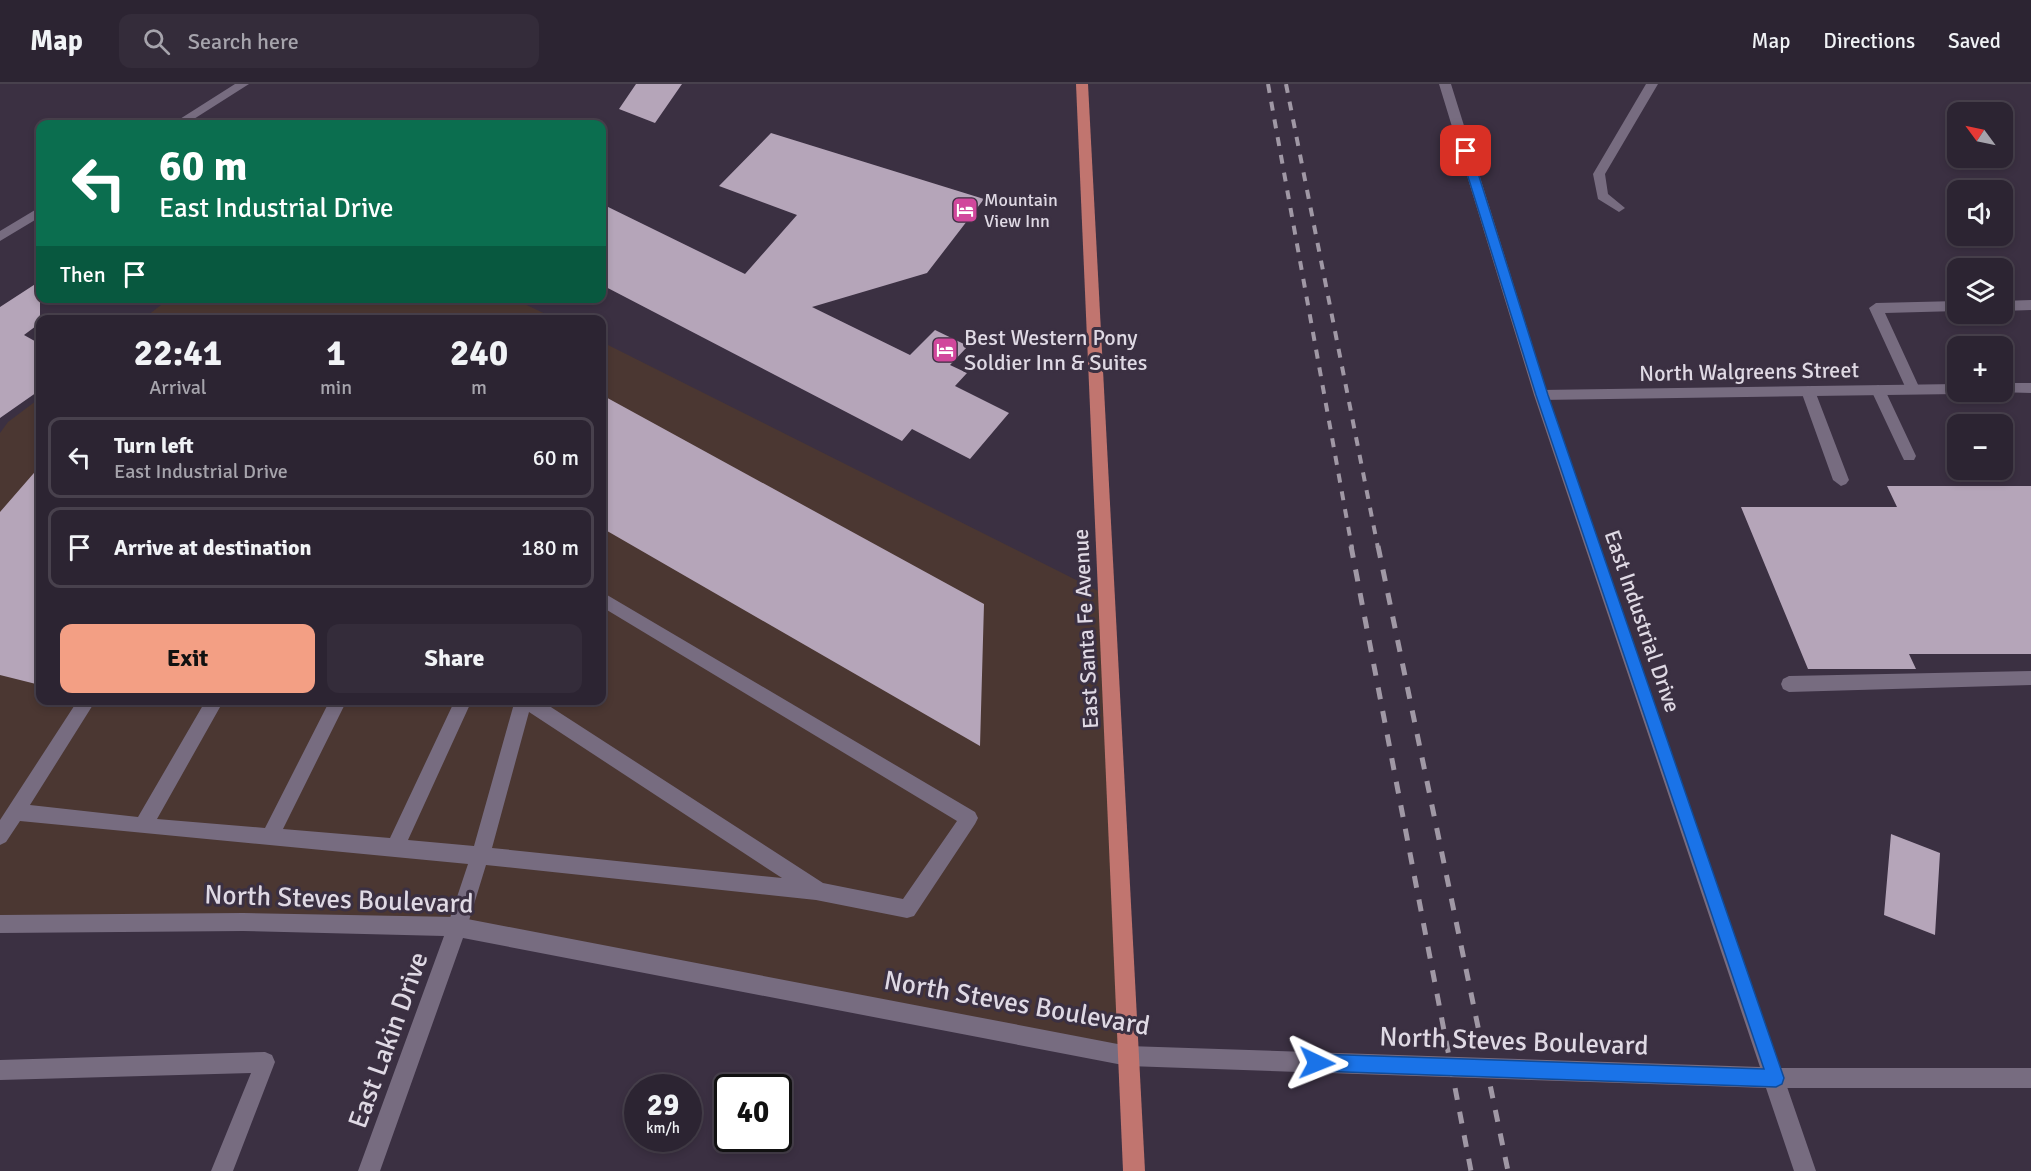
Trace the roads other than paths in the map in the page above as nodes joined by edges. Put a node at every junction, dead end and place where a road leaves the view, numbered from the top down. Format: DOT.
graph roads {
  1 [pos="243,84"];
  2 [pos="1082,84"];
  3 [pos="1445,84"];
  4 [pos="1652,84"];
  5 [pos="184,120"];
  6 [pos="1619,208"];
  7 [pos="36,213"];
  8 [pos="2,233"];
  9 [pos="2031,305"];
  10 [pos="1947,306"];
  11 [pos="2013,306"];
  12 [pos="2013,388"];
  13 [pos="2031,388"];
  14 [pos="1913,389"];
  15 [pos="1947,389"];
  16 [pos="1878,390"];
  17 [pos="1808,391"];
  18 [pos="1542,395"];
  19 [pos="1909,456"];
  20 [pos="1841,480"];
  21 [pos="606,608"];
  22 [pos="2031,678"];
  23 [pos="1789,684"];
  24 [pos="85,705"];
  25 [pos="213,705"];
  26 [pos="336,705"];
  27 [pos="462,705"];
  28 [pos="523,705"];
  29 [pos="532,705"];
  30 [pos="16,812"];
  31 [pos="144,826"];
  32 [pos="0,836"];
  33 [pos="270,837"];
  34 [pos="395,848"];
  35 [pos="480,856"];
  36 [pos="819,892"];
  37 [pos="0,924"];
  38 [pos="457,927"];
  39 [pos="1128,1056"];
  40 [pos="0,1070"];
  41 [pos="1776,1078"];
  42 [pos="2031,1078"];
  43 [pos="222,1171"];
  44 [pos="369,1171"];
  45 [pos="1134,1171"];
  46 [pos="1805,1171"];
  1 -- 5 [label="street"];
  2 -- 39 [label="main road, East Santa Fe Avenue"];
  3 -- 18 [label="street, East Industrial Drive"];
  4 -- 6 [label="street"];
  7 -- 8 [label="street"];
  9 -- 11 [label="street"];
  10 -- 14 [label="street"];
  12 -- 13 [label="street"];
  14 -- 15 [label="street, North Walgreens Street"];
  14 -- 16 [label="street, North Walgreens Street"];
  16 -- 17 [label="street, North Walgreens Street"];
  16 -- 19 [label="street"];
  17 -- 18 [label="street, North Walgreens Street"];
  17 -- 20 [label="street"];
  18 -- 41 [label="street, East Industrial Drive"];
  21 -- 36 [label="street"];
  22 -- 23 [label="street"];
  24 -- 30 [label="street"];
  25 -- 31 [label="street"];
  26 -- 33 [label="street"];
  27 -- 34 [label="street"];
  28 -- 35 [label="street, East Lakin Drive"];
  29 -- 36 [label="street"];
  30 -- 31 [label="street"];
  30 -- 32 [label="street"];
  31 -- 33 [label="street"];
  33 -- 34 [label="street"];
  34 -- 35 [label="street"];
  35 -- 36 [label="street"];
  35 -- 38 [label="street, East Lakin Drive"];
  37 -- 38 [label="street, North Steves Boulevard"];
  38 -- 39 [label="street, North Steves Boulevard"];
  38 -- 44 [label="street, East Lakin Drive"];
  39 -- 41 [label="street, North Steves Boulevard"];
  39 -- 45 [label="main road, East Santa Fe Avenue"];
  40 -- 43 [label="street"];
  41 -- 42 [label="street, North Steves Boulevard"];
  41 -- 46 [label="street, East Industrial Drive"];
}
